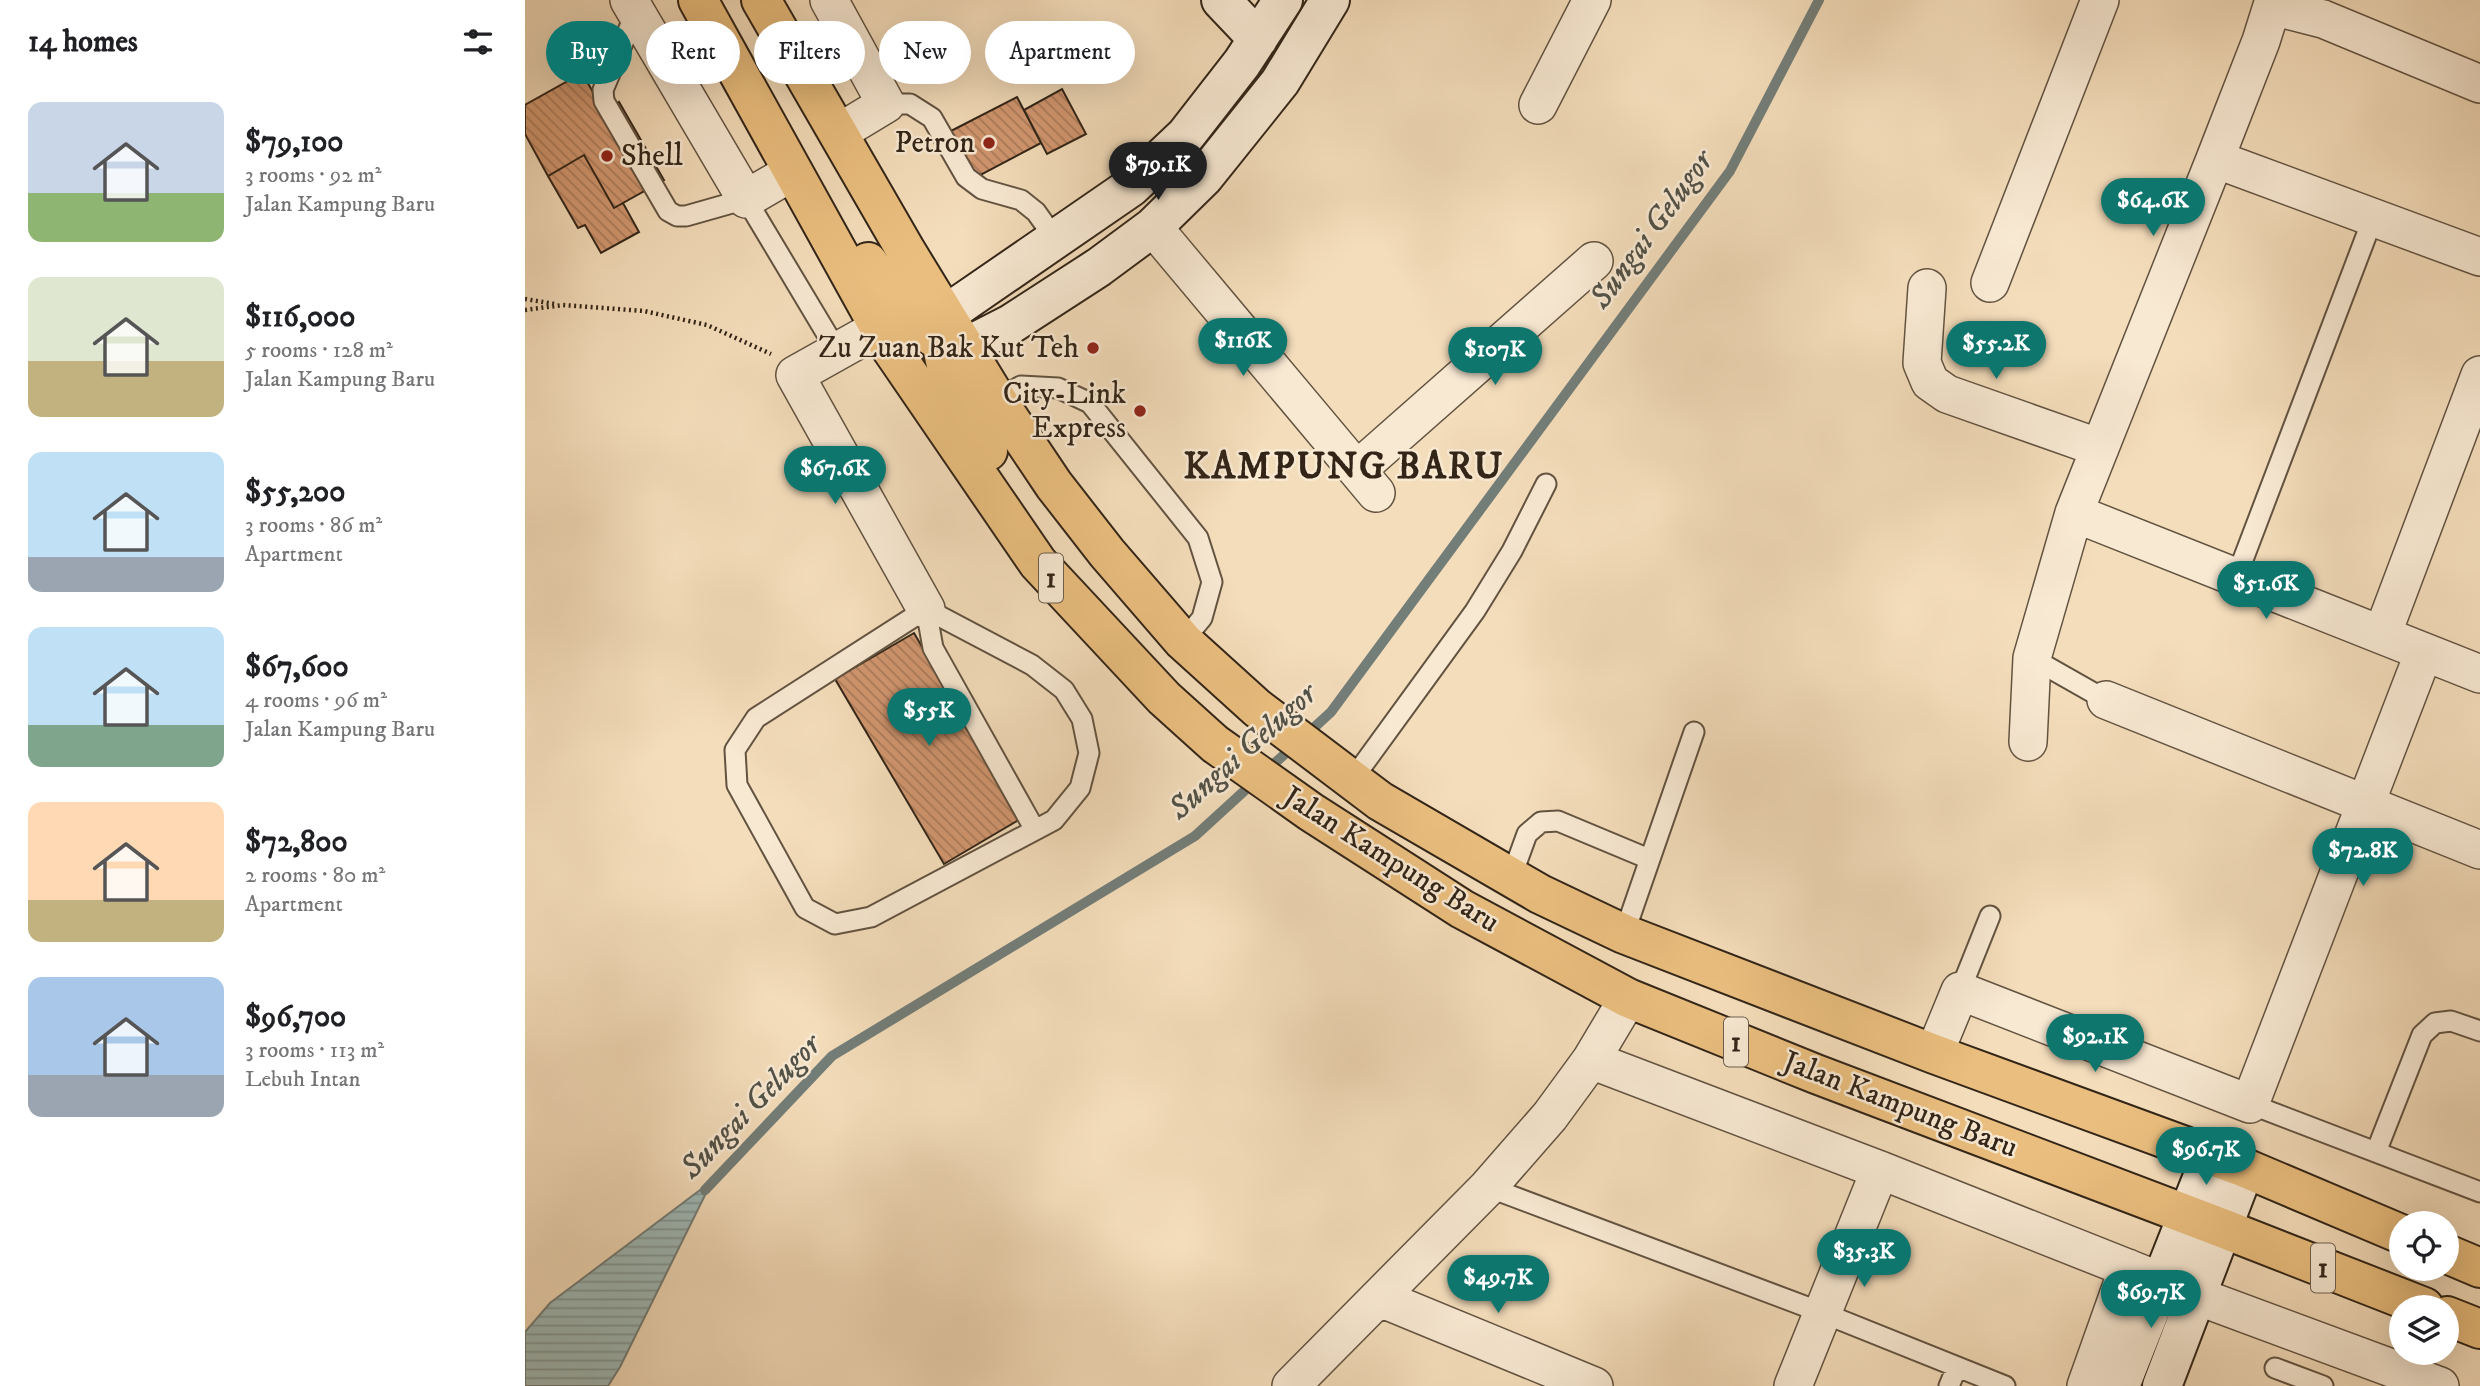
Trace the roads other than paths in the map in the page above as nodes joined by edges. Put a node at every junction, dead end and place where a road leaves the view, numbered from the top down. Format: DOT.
graph roads {
  1 [pos="698,0"];
  2 [pos="761,0"];
  3 [pos="829,0"];
  4 [pos="1221,0"];
  5 [pos="1283,0"];
  6 [pos="1331,0"];
  7 [pos="1592,0"];
  8 [pos="2100,0"];
  9 [pos="2265,3"];
  10 [pos="640,4"];
  11 [pos="2327,9"];
  12 [pos="1258,39"];
  13 [pos="2480,85"];
  14 [pos="886,104"];
  15 [pos="1538,105"];
  16 [pos="838,133"];
  17 [pos="785,158"];
  18 [pos="2215,159"];
  19 [pos="746,199"];
  20 [pos="2373,218"];
  21 [pos="1153,227"];
  22 [pos="1056,240"];
  23 [pos="2480,257"];
  24 [pos="1594,261"];
  25 [pos="1990,283"];
  26 [pos="1927,288"];
  27 [pos="879,328"];
  28 [pos="951,334"];
  29 [pos="837,351"];
  30 [pos="2480,375"];
  31 [pos="997,400"];
  32 [pos="2100,448"];
  33 [pos="1546,484"];
  34 [pos="2074,513"];
  35 [pos="1038,564"];
  36 [pos="2236,578"];
  37 [pos="926,609"];
  38 [pos="2382,635"];
  39 [pos="1183,640"];
  40 [pos="2424,652"];
  41 [pos="2032,658"];
  42 [pos="2480,674"];
  43 [pos="2106,700"];
  44 [pos="1694,732"];
  45 [pos="2028,742"];
  46 [pos="1351,770"];
  47 [pos="2364,805"];
  48 [pos="1035,830"];
  49 [pos="2480,850"];
  50 [pos="1649,859"];
  51 [pos="1511,878"];
  52 [pos="1990,916"];
  53 [pos="1624,934"];
  54 [pos="1960,991"];
  55 [pos="1628,998"];
  56 [pos="2480,1031"];
  57 [pos="1934,1054"];
  58 [pos="1591,1060"];
  59 [pos="2250,1104"];
  60 [pos="2376,1152"];
  61 [pos="2228,1162"];
  62 [pos="1880,1170"];
  63 [pos="1488,1187"];
  64 [pos="2480,1192"];
  65 [pos="2205,1222"];
  66 [pos="2389,1229"];
  67 [pos="2459,1259"];
  68 [pos="2480,1268"];
  69 [pos="2144,1275"];
  70 [pos="2393,1295"];
  71 [pos="2197,1296"];
  72 [pos="1380,1298"];
  73 [pos="1823,1313"];
  74 [pos="2459,1321"];
  75 [pos="2480,1329"];
  76 [pos="1957,1367"];
  77 [pos="2275,1368"];
  78 [pos="1291,1386"];
  79 [pos="1594,1386"];
  80 [pos="1793,1386"];
  81 [pos="1949,1386"];
  82 [pos="2005,1386"];
  83 [pos="2086,1386"];
  84 [pos="2120,1386"];
  85 [pos="2162,1386"];
  86 [pos="2323,1386"];
  87 [pos="2440,1386"];
  1 -- 17 [label="main road, Jalan Kampung Baru / 1"];
  2 -- 16 [label="main road, Jalan Kampung Baru / 1"];
  3 -- 14 [label="street"];
  4 -- 12 [label="street"];
  5 -- 12 [label="street"];
  6 -- 21 [label="street"];
  7 -- 15 [label="street"];
  8 -- 25 [label="street"];
  9 -- 11 [label="street"];
  9 -- 18 [label="street"];
  10 -- 19 [label="street"];
  10 -- 19 [label="lane"];
  11 -- 13 [label="street"];
  12 -- 22 [label="street"];
  14 -- 16 [label="street"];
  14 -- 22 [label="lane"];
  16 -- 28 [label="main road, Jalan Kampung Baru / 1"];
  17 -- 19 [label="street"];
  17 -- 27 [label="main road, Jalan Kampung Baru / 1"];
  17 -- 28 [label="main road"];
  18 -- 20 [label="street"];
  18 -- 32 [label="street"];
  19 -- 29 [label="lane"];
  20 -- 23 [label="street"];
  20 -- 36 [label="lane"];
  21 -- 24 [label="street"];
  21 -- 28 [label="street"];
  22 -- 28 [label="street"];
  26 -- 32 [label="street"];
  27 -- 29 [label="street"];
  27 -- 35 [label="main road, Jalan Kampung Baru / 1"];
  28 -- 31 [label="main road, Jalan Kampung Baru / 1"];
  28 -- 35 [label="main road"];
  29 -- 37 [label="street"];
  30 -- 38 [label="street"];
  31 -- 39 [label="main road, Jalan Kampung Baru / 1"];
  31 -- 39 [label="lane"];
  32 -- 34 [label="street"];
  33 -- 46 [label="lane"];
  34 -- 36 [label="street"];
  34 -- 41 [label="street"];
  35 -- 55 [label="main road, Jalan Kampung Baru / 1"];
  36 -- 38 [label="street"];
  37 -- 48 [label="lane"];
  37 -- 48 [label="lane"];
  37 -- 48 [label="lane"];
  38 -- 40 [label="street"];
  39 -- 46 [label="main road, Jalan Kampung Baru / 1"];
  40 -- 42 [label="street"];
  40 -- 47 [label="street"];
  41 -- 43 [label="lane"];
  41 -- 45 [label="street"];
  43 -- 47 [label="street"];
  44 -- 50 [label="lane"];
  46 -- 51 [label="main road, Jalan Kampung Baru / 1"];
  47 -- 49 [label="street"];
  47 -- 59 [label="street"];
  50 -- 51 [label="lane"];
  50 -- 53 [label="lane"];
  51 -- 53 [label="main road, Jalan Kampung Baru / 1"];
  52 -- 54 [label="lane"];
  53 -- 57 [label="main road, Jalan Kampung Baru / 1"];
  54 -- 57 [label="street"];
  54 -- 59 [label="street"];
  55 -- 58 [label="street"];
  55 -- 65 [label="main road, Jalan Kampung Baru / 1"];
  56 -- 60 [label="lane"];
  57 -- 61 [label="main road, Jalan Kampung Baru / 1"];
  58 -- 62 [label="street"];
  58 -- 63 [label="street"];
  59 -- 60 [label="lane"];
  60 -- 64 [label="lane"];
  61 -- 65 [label="street"];
  61 -- 66 [label="main road, 1"];
  62 -- 69 [label="street"];
  62 -- 73 [label="street"];
  63 -- 72 [label="street"];
  63 -- 73 [label="lane"];
  65 -- 69 [label="street"];
  65 -- 70 [label="main road, 1"];
  65 -- 71 [label="street"];
  67 -- 68 [label="main road"];
  69 -- 83 [label="street"];
  69 -- 84 [label="street"];
  71 -- 85 [label="street"];
  71 -- 87 [label="street"];
  72 -- 78 [label="street"];
  72 -- 79 [label="street"];
  73 -- 76 [label="lane"];
  73 -- 80 [label="street"];
  74 -- 75 [label="main road"];
  76 -- 81 [label="lane"];
  76 -- 82 [label="lane"];
  77 -- 86 [label="lane"];
}
